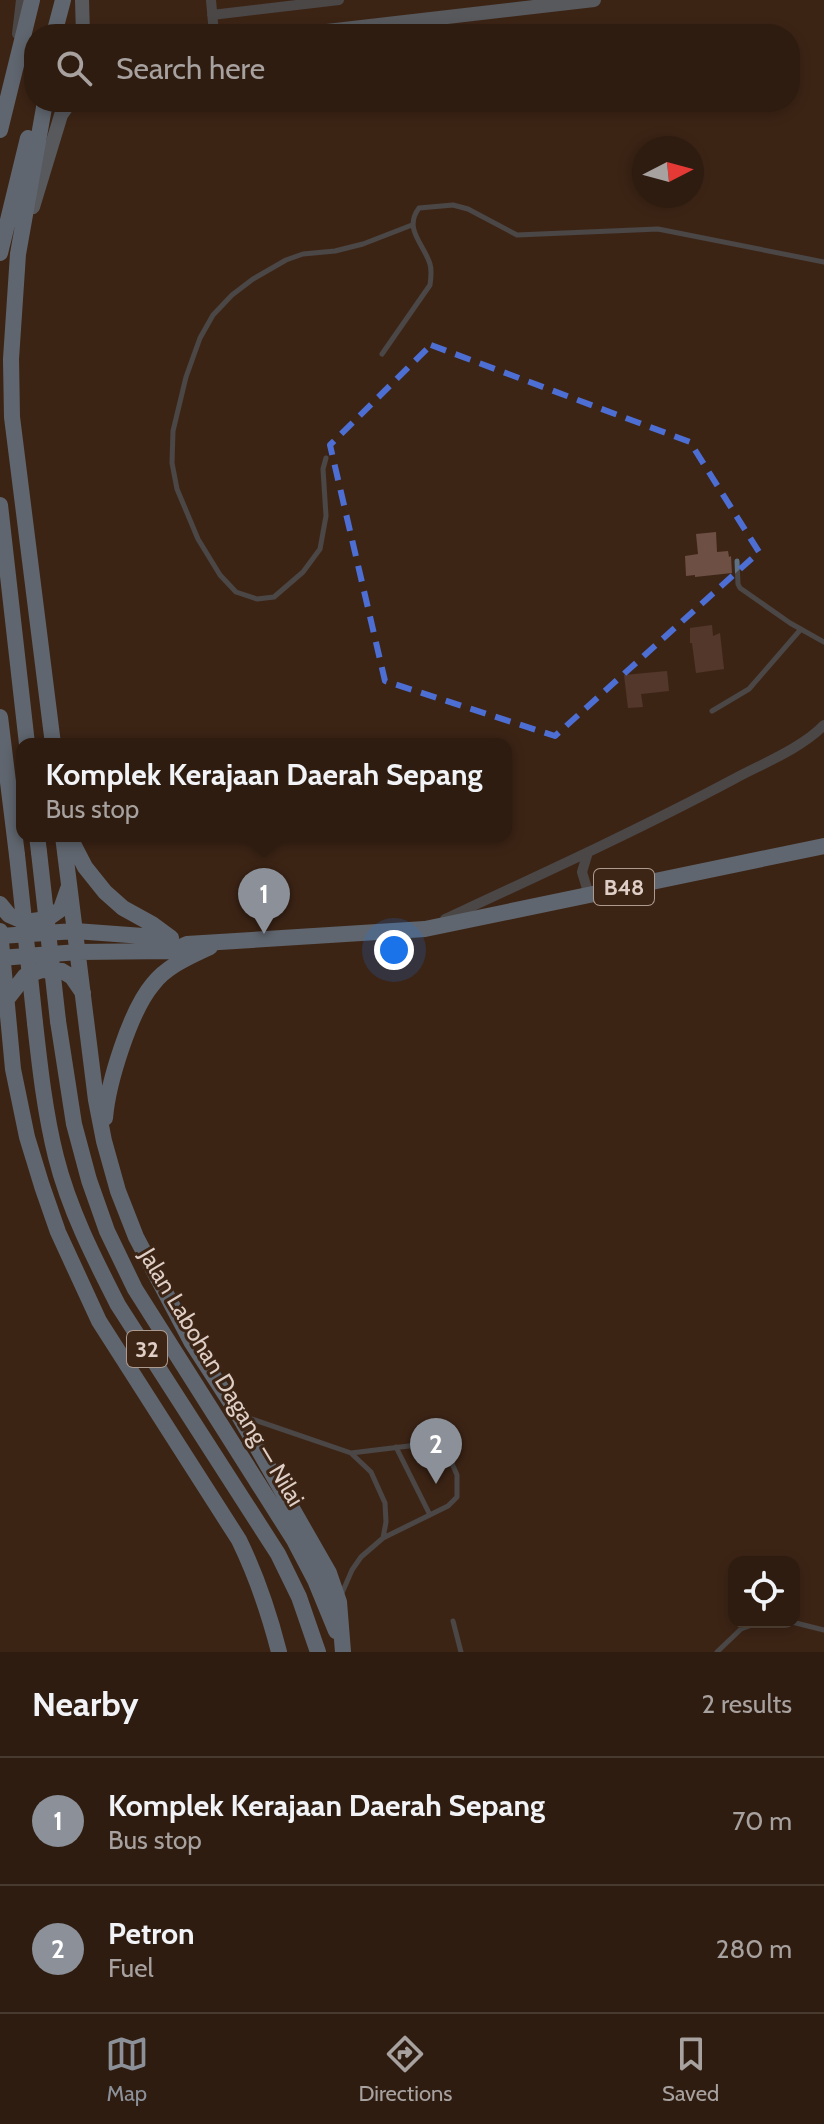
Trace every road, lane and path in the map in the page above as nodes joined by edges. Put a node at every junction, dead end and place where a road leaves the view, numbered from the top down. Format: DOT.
graph roads {
  1 [pos="21,0"];
  2 [pos="32,0"];
  3 [pos="63,0"];
  4 [pos="82,0"];
  5 [pos="211,0"];
  6 [pos="339,0"];
  7 [pos="594,0"];
  8 [pos="212,15"];
  9 [pos="26,24"];
  10 [pos="58,24"];
  11 [pos="83,24"];
  12 [pos="213,24"];
  13 [pos="387,24"];
  14 [pos="24,32"];
  15 [pos="9,92"];
  16 [pos="35,112"];
  17 [pos="43,112"];
  18 [pos="63,112"];
  19 [pos="0,130"];
  20 [pos="412,225"];
  21 [pos="0,253"];
  22 [pos="18,254"];
  23 [pos="824,262"];
  24 [pos="382,354"];
  25 [pos="326,458"];
  26 [pos="0,505"];
  27 [pos="737,561"];
  28 [pos="801,629"];
  29 [pos="824,642"];
  30 [pos="712,711"];
  31 [pos="0,717"];
  32 [pos="824,725"];
  33 [pos="26,738"];
  34 [pos="52,738"];
  35 [pos="66,842"];
  36 [pos="70,842"];
  37 [pos="38,844"];
  38 [pos="824,846"];
  39 [pos="588,852"];
  40 [pos="68,887"];
  41 [pos="589,895"];
  42 [pos="0,904"];
  43 [pos="425,929"];
  44 [pos="75,931"];
  45 [pos="0,934"];
  46 [pos="170,938"];
  47 [pos="219,943"];
  48 [pos="187,944"];
  49 [pos="78,952"];
  50 [pos="2,958"];
  51 [pos="83,994"];
  52 [pos="7,999"];
  53 [pos="0,1046"];
  54 [pos="13,1069"];
  55 [pos="104,1141"];
  56 [pos="238,1414"];
  57 [pos="396,1447"];
  58 [pos="351,1453"];
  59 [pos="430,1515"];
  60 [pos="383,1538"];
  61 [pos="339,1602"];
  62 [pos="453,1621"];
  63 [pos="800,1624"];
  64 [pos="744,1628"];
  65 [pos="824,1630"];
  66 [pos="279,1652"];
  67 [pos="318,1652"];
  68 [pos="342,1652"];
  69 [pos="461,1652"];
  70 [pos="717,1652"];
  1 -- 15 [label="street"];
  2 -- 9 [label="main road"];
  3 -- 10 [label="main road"];
  4 -- 11 [label="street"];
  5 -- 8 [label="street"];
  6 -- 8 [label="street"];
  7 -- 13 [label="street"];
  8 -- 12 [label="street"];
  14 -- 15 [label="main road"];
  15 -- 19 [label="main road"];
  16 -- 21 [label="main road"];
  17 -- 22 [label="main road"];
  18 -- 22 [label="street"];
  20 -- 23 [label="lane"];
  20 -- 24 [label="lane"];
  20 -- 25 [label="lane"];
  22 -- 34 [label="main road"];
  26 -- 33 [label="main road"];
  27 -- 28 [label="lane"];
  28 -- 29 [label="lane"];
  28 -- 30 [label="lane"];
  31 -- 67 [label="main road, Jalan Labohan Dagang ‒ Nilai / 32, bridge"];
  32 -- 39 [label="street"];
  35 -- 40 [label="main road"];
  36 -- 46 [label="main road"];
  37 -- 68 [label="main road, Jalan Labohan Dagang ‒ Nilai / 32, bridge"];
  38 -- 41 [label="main road, B48"];
  39 -- 41 [label="street"];
  39 -- 43 [label="street"];
  40 -- 42 [label="main road"];
  40 -- 44 [label="main road"];
  41 -- 43 [label="main road, B48"];
  43 -- 47 [label="main road, B48"];
  44 -- 45 [label="main road, B48"];
  44 -- 46 [label="main road, B48"];
  44 -- 49 [label="main road"];
  45 -- 50 [label="main road"];
  46 -- 48 [label="main road, B48"];
  47 -- 48 [label="main road, B48"];
  47 -- 55 [label="main road"];
  48 -- 49 [label="main road, B48"];
  49 -- 50 [label="main road, B48"];
  49 -- 51 [label="main road"];
  50 -- 52 [label="main road"];
  51 -- 52 [label="main road"];
  51 -- 55 [label="main road"];
  52 -- 54 [label="main road"];
  53 -- 54 [label="main road"];
  54 -- 66 [label="main road"];
  55 -- 56 [label="main road"];
  56 -- 58 [label="lane"];
  56 -- 61 [label="main road"];
  57 -- 58 [label="lane"];
  57 -- 59 [label="lane"];
  57 -- 59 [label="lane"];
  58 -- 60 [label="lane"];
  59 -- 60 [label="lane"];
  60 -- 61 [label="lane"];
  61 -- 68 [label="main road"];
  62 -- 69 [label="lane"];
  63 -- 65 [label="lane"];
  64 -- 70 [label="lane"];
}
